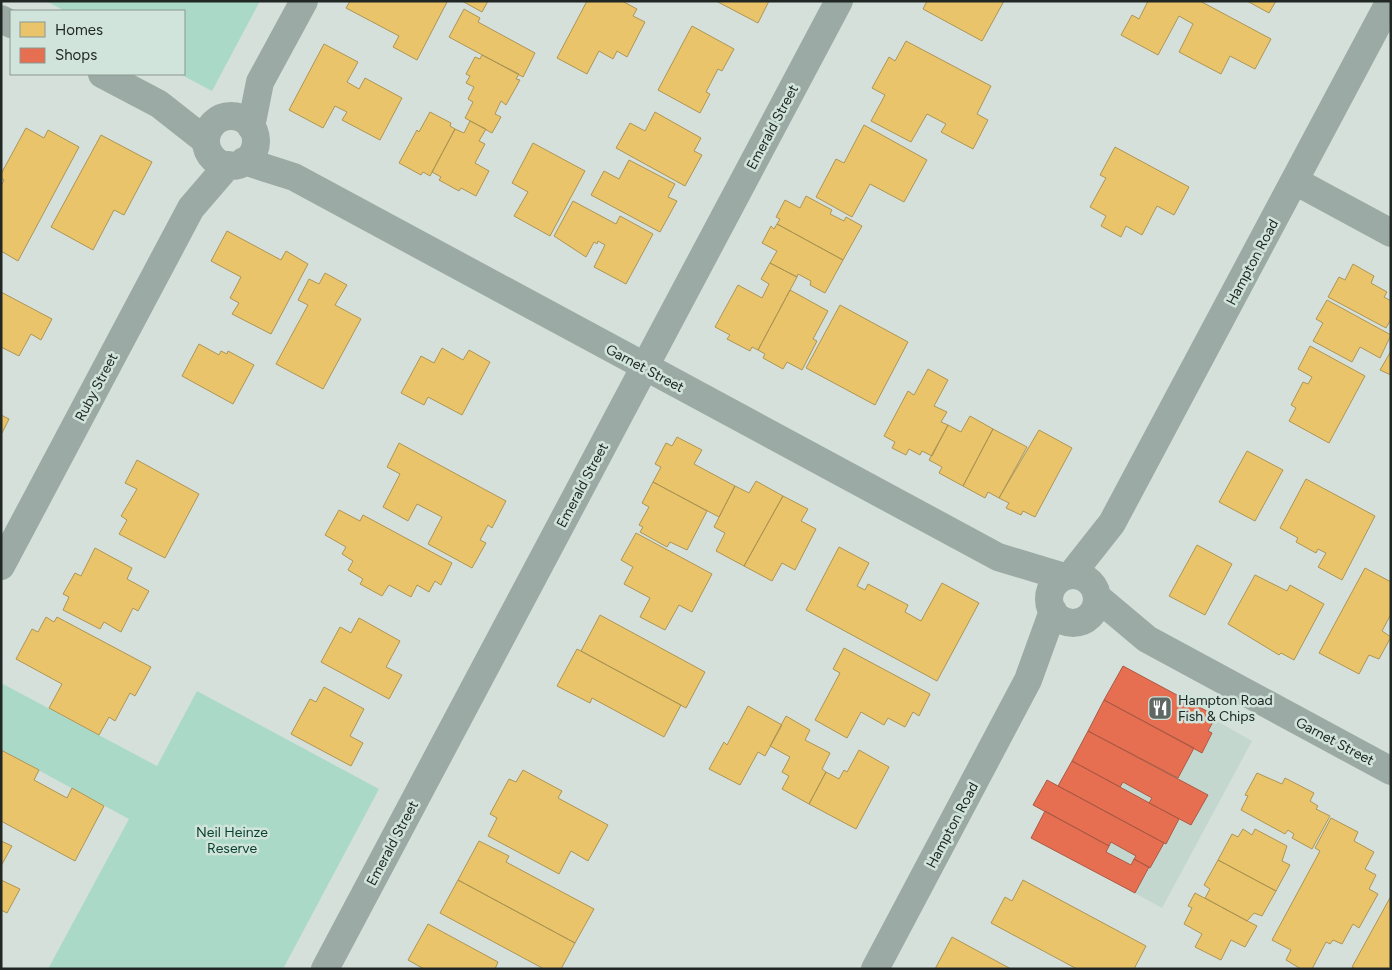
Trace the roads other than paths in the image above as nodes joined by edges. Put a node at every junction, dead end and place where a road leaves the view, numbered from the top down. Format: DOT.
graph roads {
  1 [pos="304,1"];
  2 [pos="839,1"];
  3 [pos="1390,1"];
  4 [pos="104,75"];
  5 [pos="230,140"];
  6 [pos="1295,181"];
  7 [pos="1391,233"];
  8 [pos="644,367"];
  9 [pos="1,566"];
  10 [pos="1073,598"];
  11 [pos="1391,771"];
  12 [pos="325,969"];
  13 [pos="875,969"];
  1 -- 5 [label="street, Ruby Street"];
  2 -- 8 [label="street, Emerald Street"];
  3 -- 6 [label="street, Hampton Road"];
  4 -- 5 [label="street, Garnet Street"];
  5 -- 8 [label="street, Garnet Street"];
  5 -- 9 [label="street, Ruby Street"];
  6 -- 7 [label="street"];
  6 -- 10 [label="street, Hampton Road"];
  8 -- 10 [label="street, Garnet Street"];
  8 -- 12 [label="street, Emerald Street"];
  10 -- 11 [label="street, Garnet Street"];
  10 -- 13 [label="street, Hampton Road"];
}
